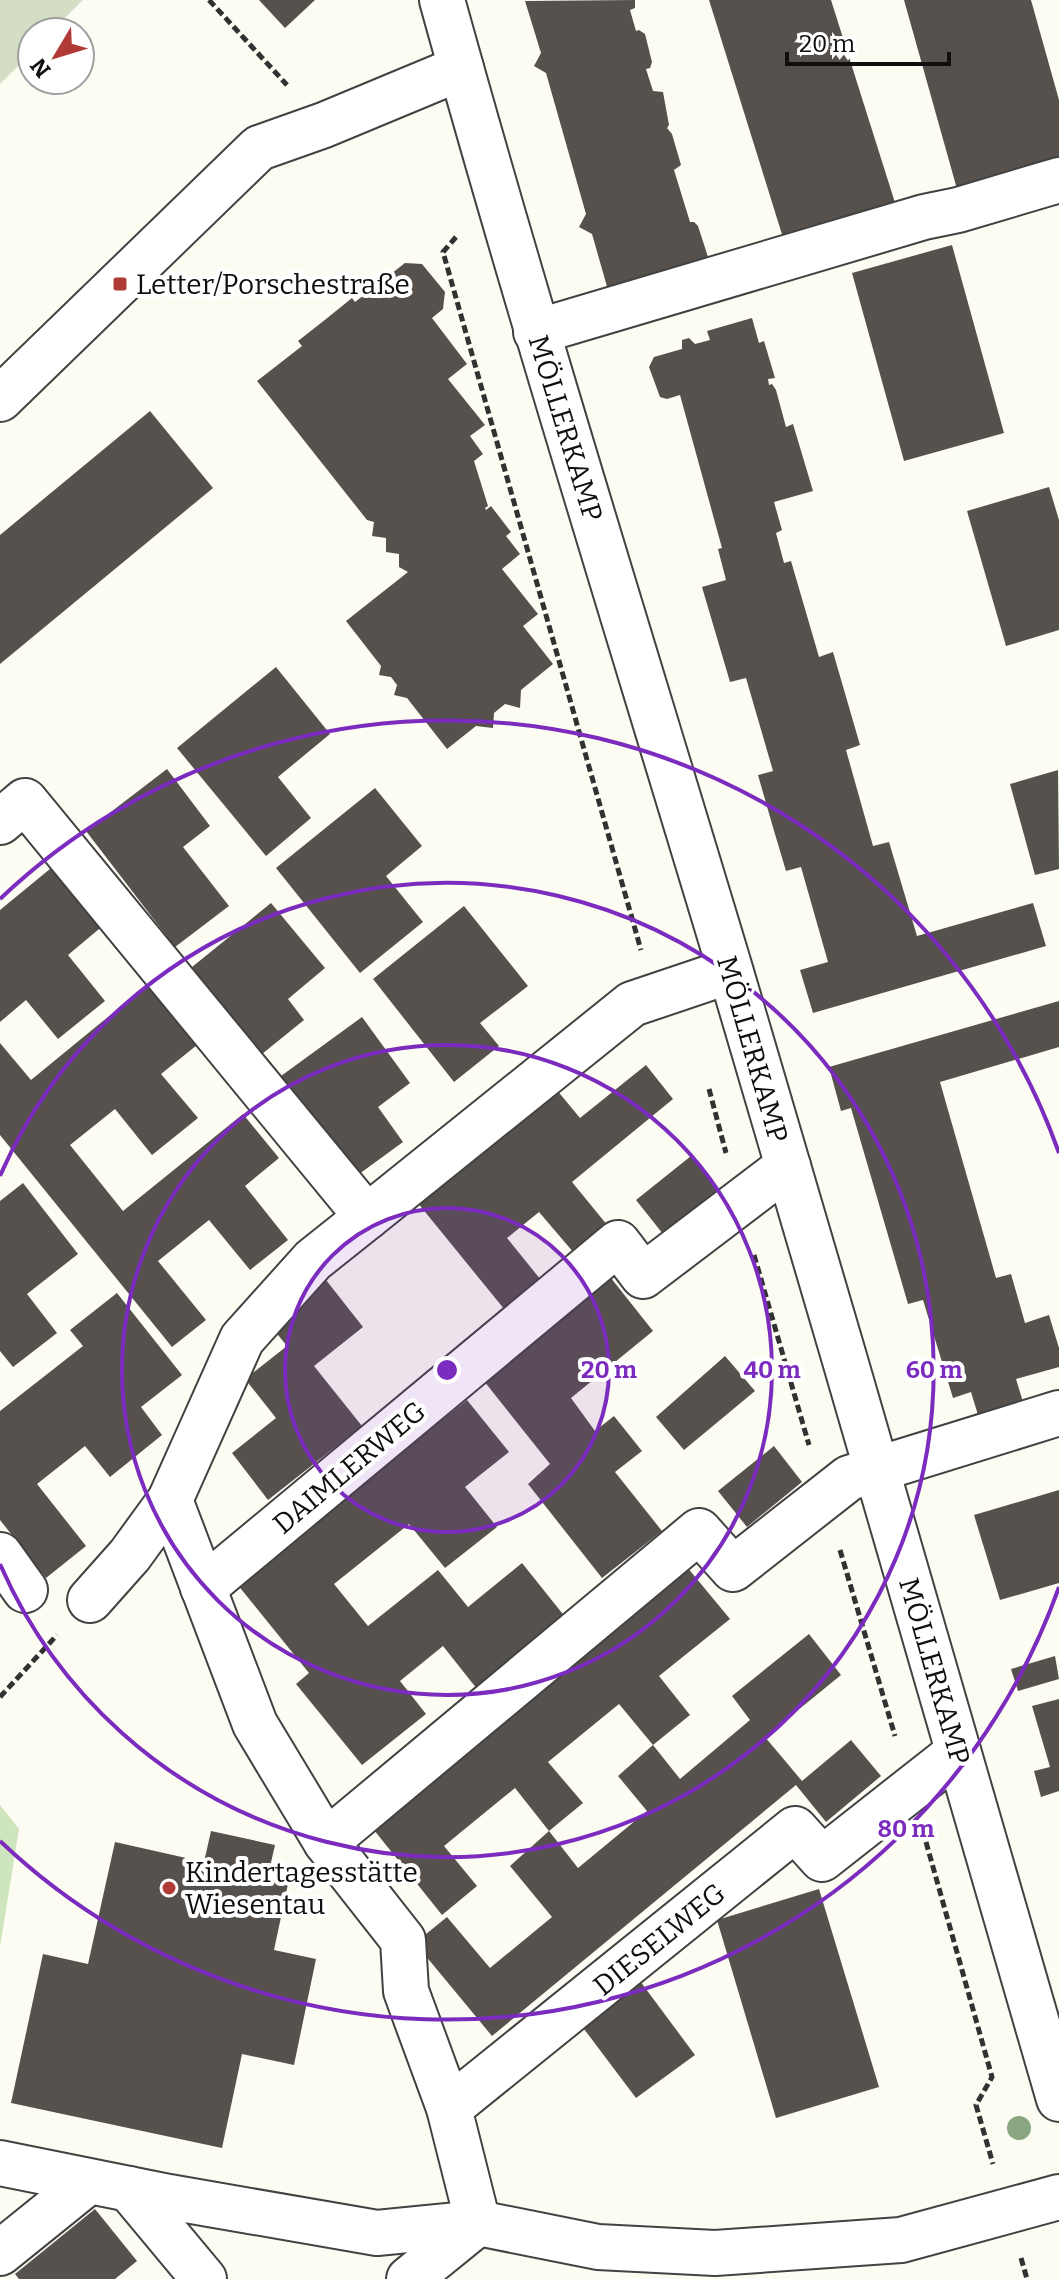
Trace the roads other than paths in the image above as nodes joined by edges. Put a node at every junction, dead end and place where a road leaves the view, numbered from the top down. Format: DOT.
graph roads {
  1 [pos="442,0"];
  2 [pos="461,68"];
  3 [pos="1059,180"];
  4 [pos="536,332"];
  5 [pos="0,399"];
  6 [pos="0,822"];
  7 [pos="730,971"];
  8 [pos="788,1166"];
  9 [pos="367,1217"];
  10 [pos="1059,1413"];
  11 [pos="877,1468"];
  12 [pos="170,1500"];
  13 [pos="0,1555"];
  14 [pos="203,1588"];
  15 [pos="25,1590"];
  16 [pos="90,1600"];
  17 [pos="958,1752"];
  18 [pos="326,1842"];
  19 [pos="1059,2099"];
  20 [pos="449,2108"];
  21 [pos="0,2163"];
  22 [pos="129,2189"];
  23 [pos="1059,2197"];
  24 [pos="478,2223"];
  25 [pos="0,2253"];
  26 [pos="204,2279"];
  27 [pos="409,2279"];
  1 -- 2 [label="street, MÖLLERKAMP"];
  2 -- 4 [label="street, MÖLLERKAMP"];
  2 -- 5 [label="street"];
  3 -- 4 [label="street"];
  4 -- 7 [label="street, MÖLLERKAMP"];
  6 -- 9 [label="street"];
  7 -- 8 [label="street, MÖLLERKAMP"];
  7 -- 9 [label="street"];
  8 -- 11 [label="street, MÖLLERKAMP"];
  8 -- 14 [label="street, DAIMLERWEG"];
  9 -- 12 [label="street"];
  10 -- 11 [label="street"];
  11 -- 17 [label="street, MÖLLERKAMP"];
  11 -- 18 [label="street"];
  12 -- 14 [label="street"];
  12 -- 16 [label="street"];
  13 -- 15 [label="street"];
  14 -- 18 [label="street"];
  17 -- 19 [label="street, MÖLLERKAMP"];
  17 -- 20 [label="street, DIESELWEG"];
  18 -- 20 [label="street"];
  20 -- 24 [label="street"];
  21 -- 22 [label="street"];
  22 -- 24 [label="street"];
  22 -- 25 [label="street"];
  22 -- 26 [label="street"];
  23 -- 24 [label="street"];
  24 -- 27 [label="street"];
}
